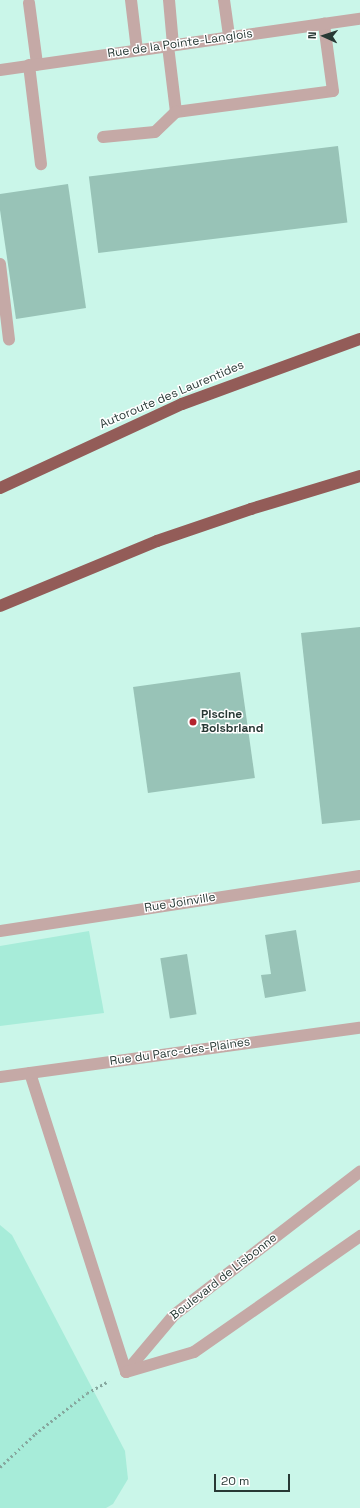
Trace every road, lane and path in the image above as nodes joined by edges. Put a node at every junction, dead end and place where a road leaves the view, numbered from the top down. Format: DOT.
graph roads {
  1 [pos="131,0"];
  2 [pos="169,0"];
  3 [pos="224,0"];
  4 [pos="29,3"];
  5 [pos="360,19"];
  6 [pos="324,24"];
  7 [pos="229,37"];
  8 [pos="170,46"];
  9 [pos="137,50"];
  10 [pos="33,65"];
  11 [pos="0,70"];
  12 [pos="176,112"];
  13 [pos="103,137"];
  14 [pos="41,164"];
  15 [pos="0,264"];
  16 [pos="9,339"];
  17 [pos="360,339"];
  18 [pos="360,476"];
  19 [pos="0,488"];
  20 [pos="0,606"];
  21 [pos="360,876"];
  22 [pos="0,931"];
  23 [pos="360,1028"];
  24 [pos="30,1073"];
  25 [pos="0,1077"];
  26 [pos="360,1172"];
  27 [pos="360,1236"];
  28 [pos="126,1372"];
  29 [pos="0,1467"];
  1 -- 9 [label="street"];
  2 -- 8 [label="street"];
  3 -- 7 [label="street"];
  4 -- 10 [label="street"];
  5 -- 6 [label="street, Rue de la Pointe-Langlois"];
  6 -- 7 [label="street, Rue de la Pointe-Langlois"];
  6 -- 12 [label="street"];
  7 -- 8 [label="street, Rue de la Pointe-Langlois"];
  8 -- 9 [label="street, Rue de la Pointe-Langlois"];
  8 -- 12 [label="street"];
  9 -- 10 [label="street, Rue de la Pointe-Langlois"];
  10 -- 11 [label="street, Rue de la Pointe-Langlois"];
  10 -- 14 [label="street"];
  12 -- 13 [label="street"];
  15 -- 16 [label="street"];
  17 -- 19 [label="highway, Autoroute des Laurentides"];
  18 -- 20 [label="highway"];
  21 -- 22 [label="street, Rue Joinville"];
  23 -- 24 [label="street, Rue du Parc-des-Plaines"];
  24 -- 25 [label="street, Rue du Parc-des-Plaines"];
  24 -- 28 [label="street"];
  26 -- 28 [label="street, Boulevard de Lisbonne"];
  27 -- 28 [label="street"];
  28 -- 29 [label="path"];
}
